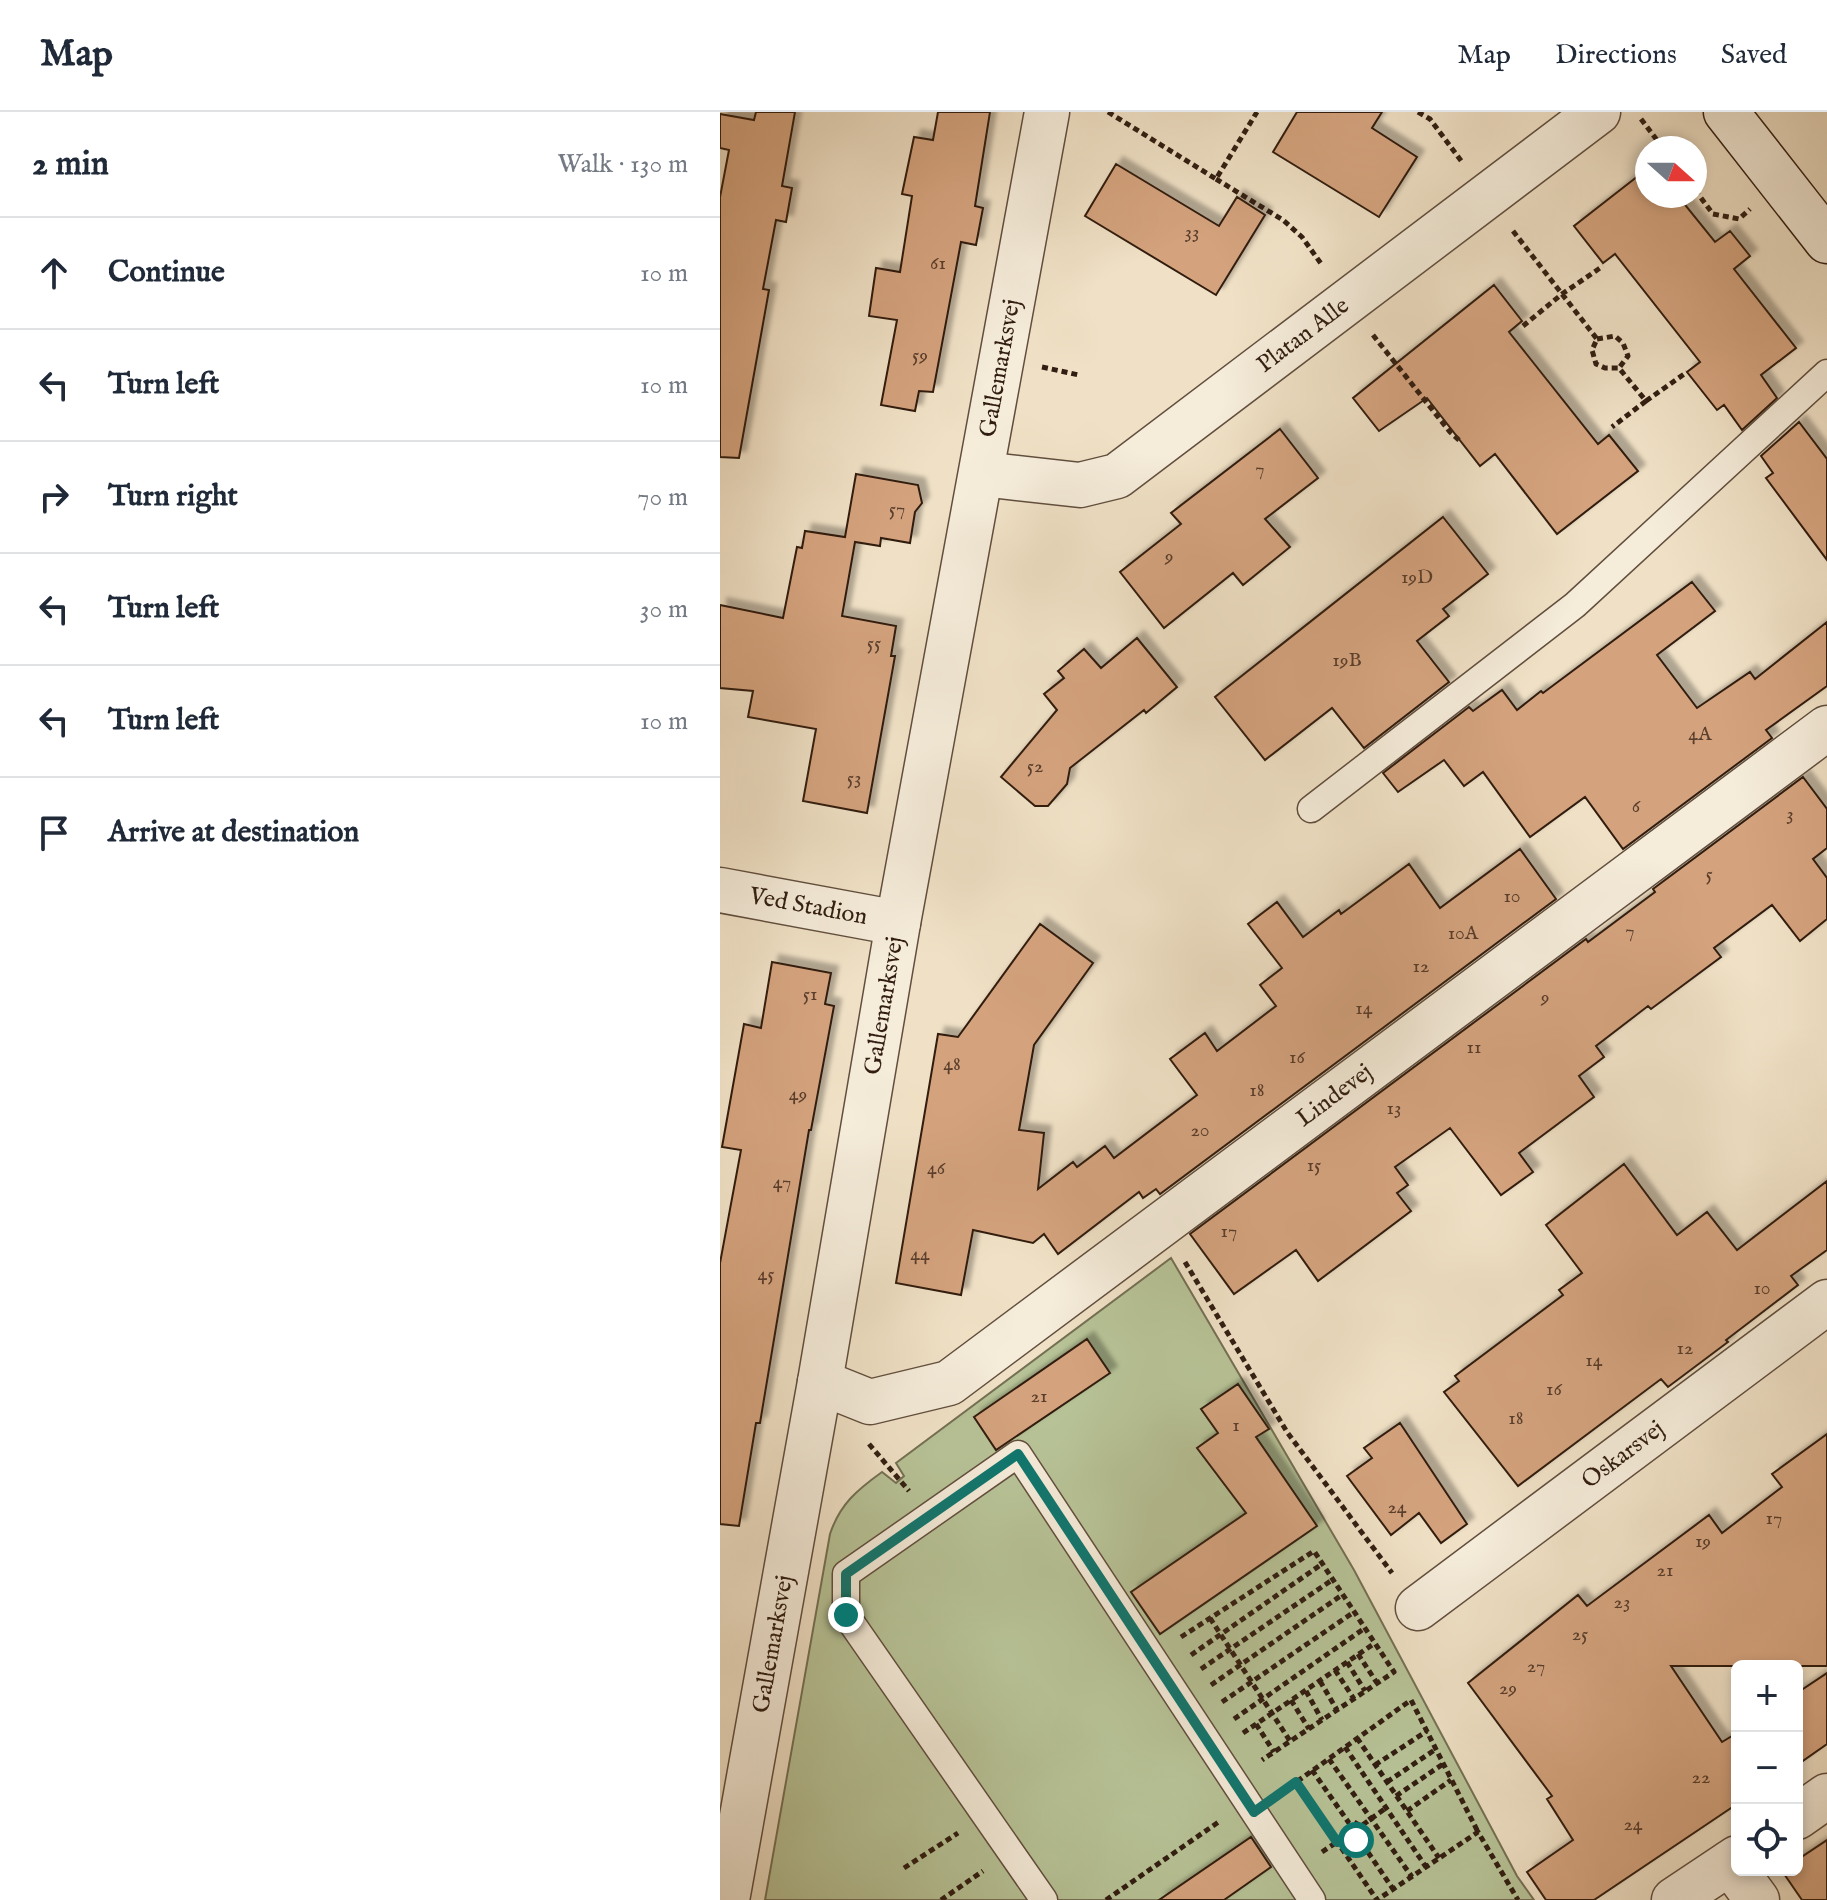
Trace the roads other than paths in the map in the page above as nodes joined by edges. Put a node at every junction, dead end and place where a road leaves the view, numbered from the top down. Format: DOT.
graph roads {
  1 [pos="1047,112"];
  2 [pos="1598,112"];
  3 [pos="1726,112"];
  4 [pos="1827,241"];
  5 [pos="1827,373"];
  6 [pos="982,474"];
  7 [pos="1827,728"];
  8 [pos="1311,809"];
  9 [pos="720,890"];
  10 [pos="898,923"];
  11 [pos="1827,1302"];
  12 [pos="820,1382"];
  13 [pos="1418,1608"];
  14 [pos="1827,1796"];
  15 [pos="1803,1813"];
  16 [pos="1731,1862"];
  17 [pos="1742,1876"];
  18 [pos="727,1900"];
  19 [pos="1044,1900"];
  20 [pos="1312,1900"];
  21 [pos="1674,1900"];
  22 [pos="1757,1900"];
  1 -- 6 [label="street, Gallemarksvej"];
  2 -- 6 [label="street, Platan Alle"];
  3 -- 4 [label="street"];
  5 -- 8 [label="lane"];
  6 -- 10 [label="street, Gallemarksvej"];
  7 -- 12 [label="street, Lindevej"];
  9 -- 10 [label="street, Ved Stadion"];
  10 -- 12 [label="street, Gallemarksvej"];
  11 -- 13 [label="street, Oskarsvej"];
  12 -- 18 [label="street, Gallemarksvej"];
  14 -- 15 [label="street"];
  16 -- 21 [label="street"];
  17 -- 22 [label="street"];
  19 -- 20 [label="lane"];
}
